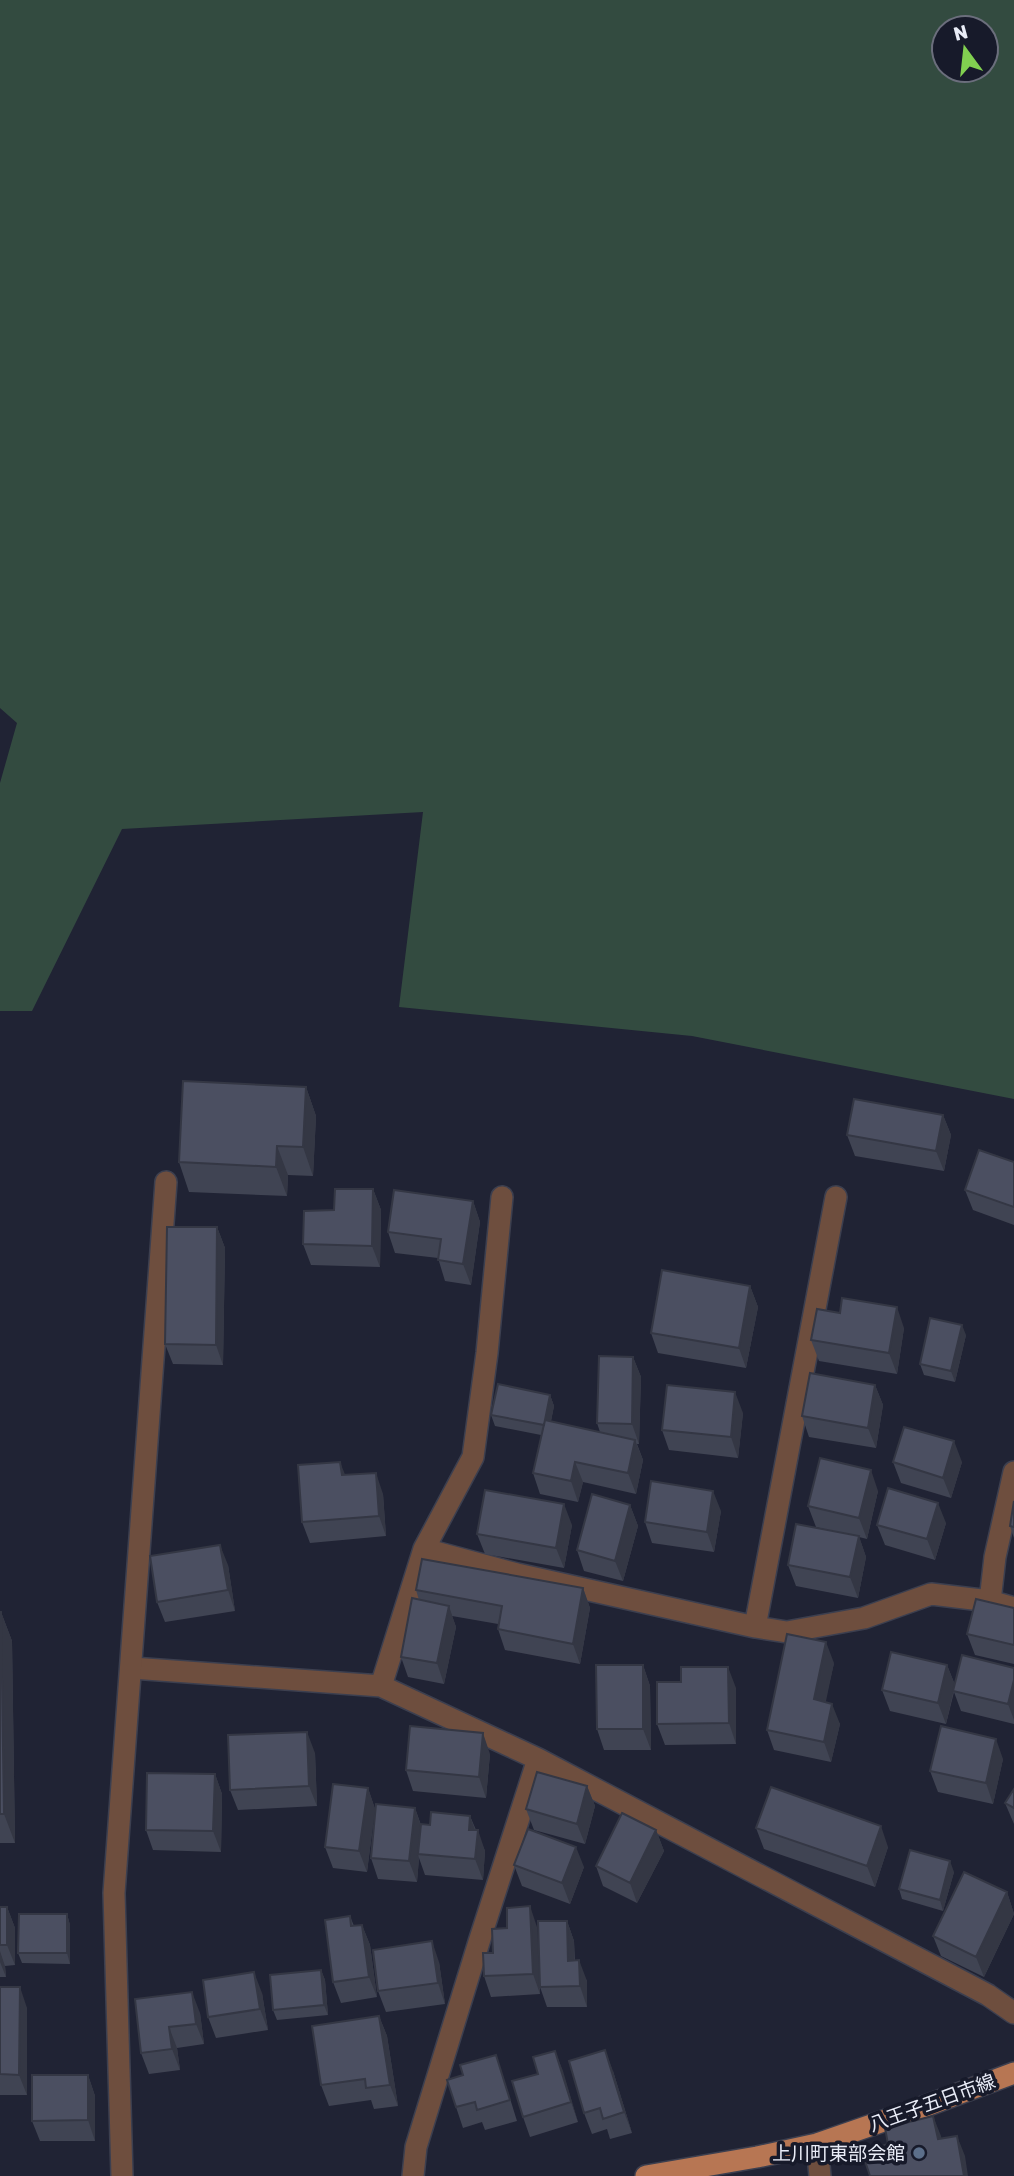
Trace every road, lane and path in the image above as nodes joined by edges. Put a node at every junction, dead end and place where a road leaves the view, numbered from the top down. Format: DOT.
graph roads {
  1 [pos="166,1182"];
  2 [pos="836,1197"];
  3 [pos="502,1198"];
  4 [pos="1014,1472"];
  5 [pos="424,1549"];
  6 [pos="990,1601"];
  7 [pos="1014,1608"];
  8 [pos="755,1627"];
  9 [pos="132,1668"];
  10 [pos="382,1686"];
  11 [pos="538,1759"];
  12 [pos="1014,2013"];
  13 [pos="1014,2073"];
  14 [pos="817,2144"];
  15 [pos="122,2176"];
  16 [pos="413,2176"];
  17 [pos="646,2176"];
  18 [pos="820,2176"];
  1 -- 9 [label="street"];
  2 -- 8 [label="street"];
  3 -- 5 [label="street"];
  4 -- 6 [label="street"];
  5 -- 8 [label="street"];
  5 -- 10 [label="street"];
  6 -- 7 [label="street"];
  6 -- 8 [label="street"];
  9 -- 10 [label="street"];
  9 -- 15 [label="street"];
  10 -- 11 [label="street"];
  11 -- 12 [label="street"];
  11 -- 16 [label="street"];
  13 -- 14 [label="main road, 八王子五日市線"];
  14 -- 17 [label="main road, 八王子五日市線"];
  14 -- 18 [label="street"];
}
